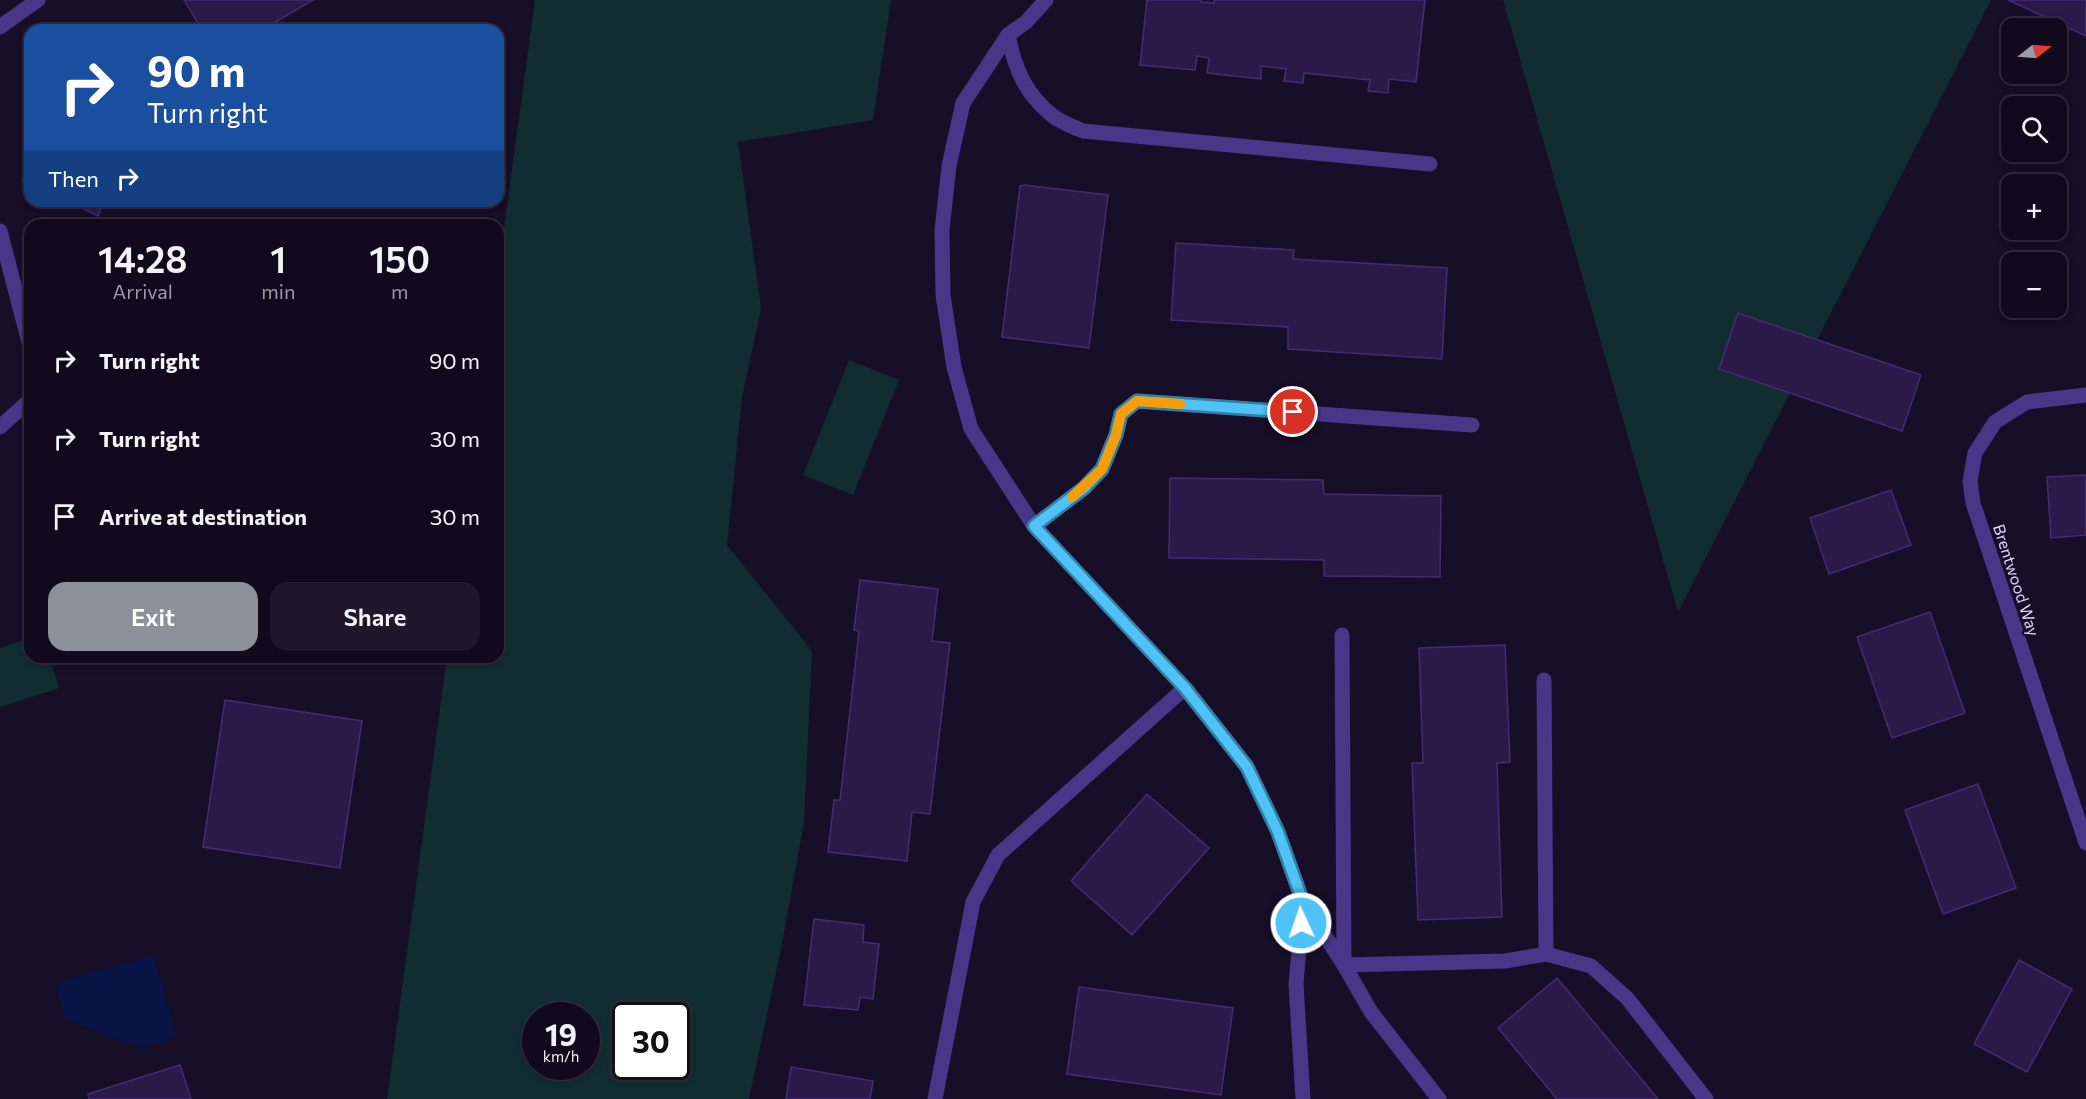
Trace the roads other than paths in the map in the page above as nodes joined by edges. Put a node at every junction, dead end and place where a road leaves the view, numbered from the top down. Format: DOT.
graph roads {
  1 [pos="38,0"];
  2 [pos="1046,0"];
  3 [pos="0,27"];
  4 [pos="1008,35"];
  5 [pos="1430,164"];
  6 [pos="0,231"];
  7 [pos="24,323"];
  8 [pos="2086,395"];
  9 [pos="24,405"];
  10 [pos="1472,425"];
  11 [pos="0,427"];
  12 [pos="1034,526"];
  13 [pos="1342,635"];
  14 [pos="1544,680"];
  15 [pos="1185,688"];
  16 [pos="2086,843"];
  17 [pos="1303,902"];
  18 [pos="1546,954"];
  19 [pos="1344,964"];
  20 [pos="935,1099"];
  21 [pos="1303,1099"];
  22 [pos="1439,1099"];
  23 [pos="1706,1099"];
  1 -- 3 [label="street"];
  2 -- 4 [label="street"];
  4 -- 5 [label="street"];
  4 -- 12 [label="street"];
  6 -- 7 [label="street"];
  8 -- 16 [label="street, Brentwood Way"];
  9 -- 11 [label="street"];
  10 -- 12 [label="street"];
  12 -- 15 [label="street"];
  13 -- 19 [label="street"];
  14 -- 18 [label="street"];
  15 -- 17 [label="street"];
  15 -- 20 [label="street"];
  17 -- 19 [label="street"];
  17 -- 21 [label="street"];
  18 -- 19 [label="street"];
  18 -- 23 [label="street"];
  19 -- 22 [label="street"];
}
